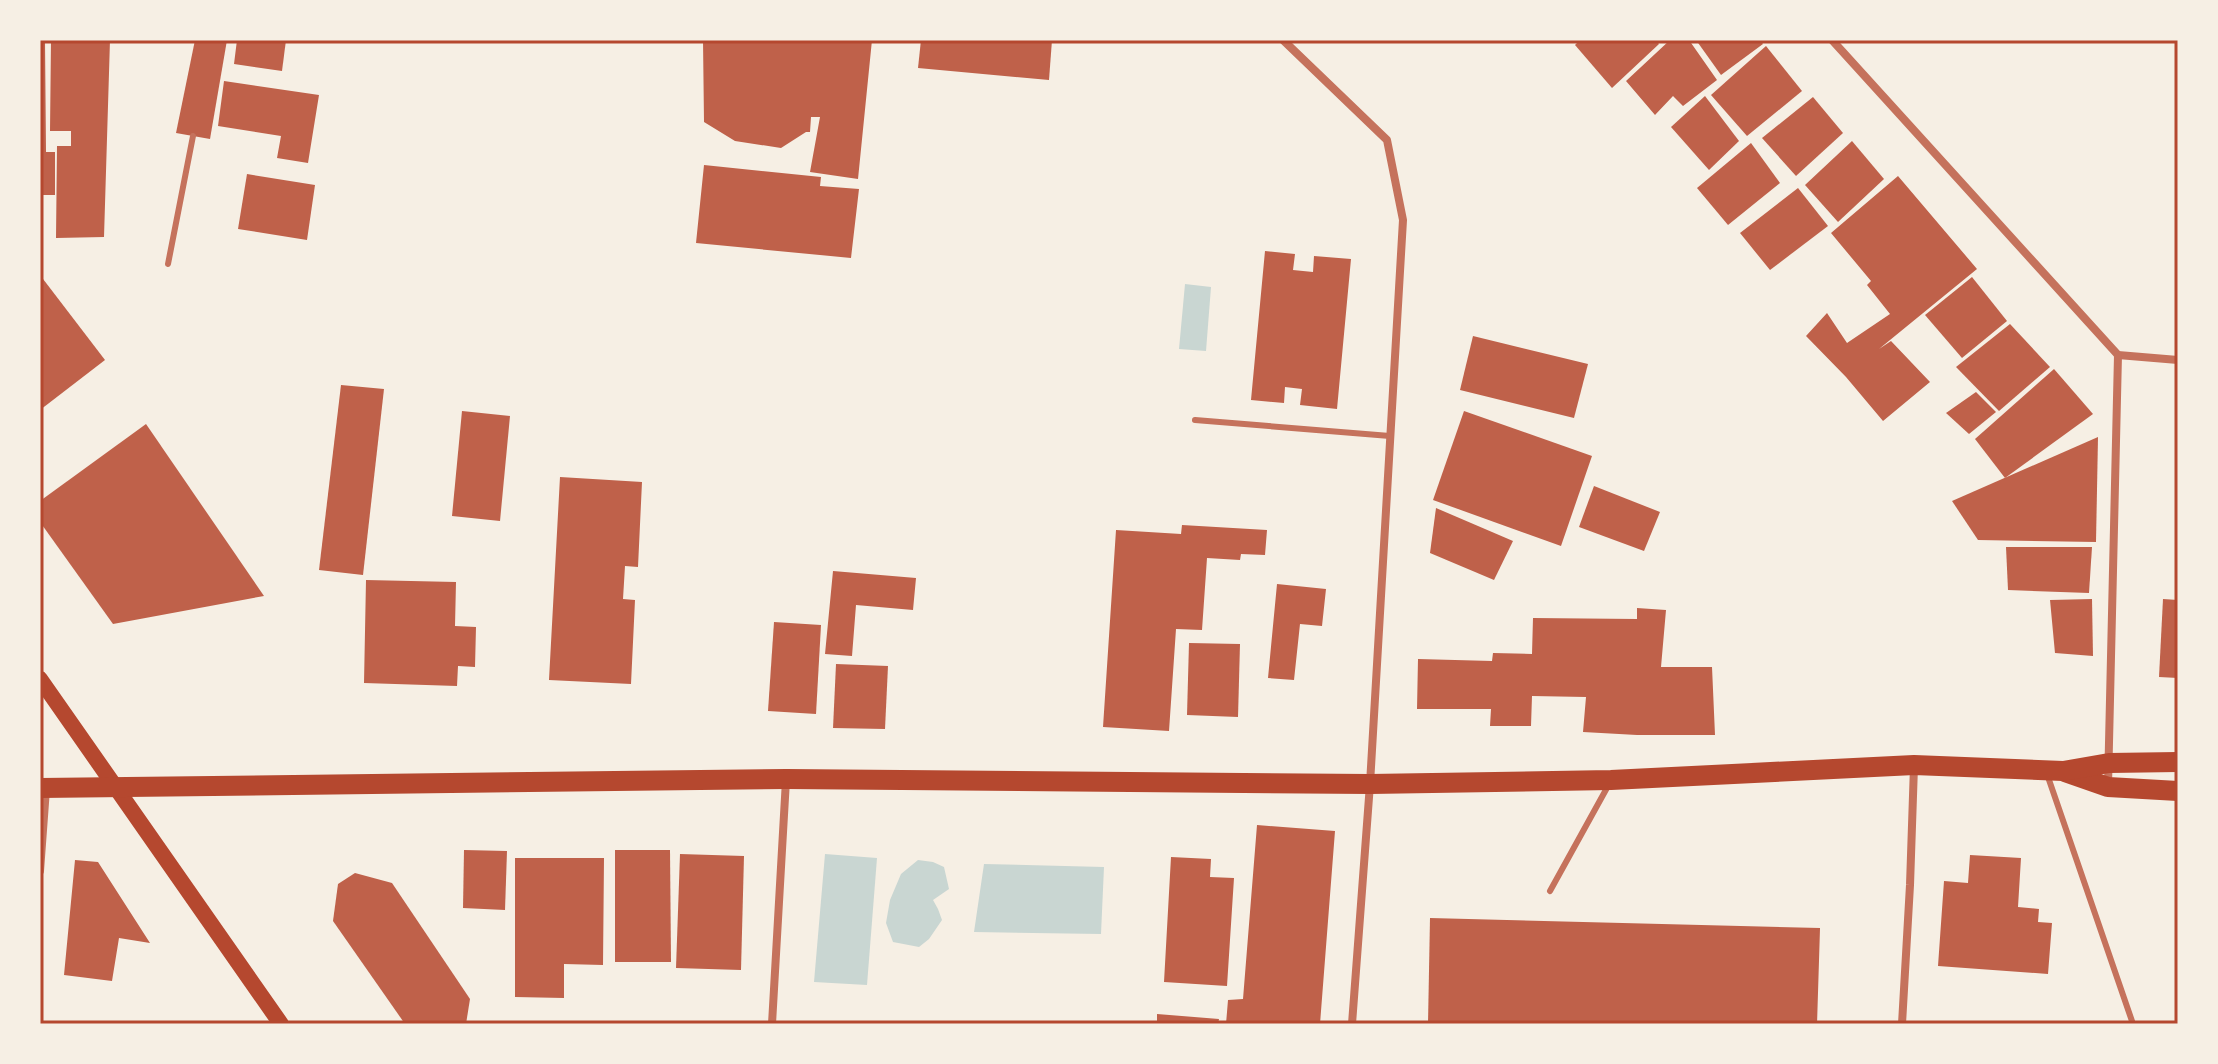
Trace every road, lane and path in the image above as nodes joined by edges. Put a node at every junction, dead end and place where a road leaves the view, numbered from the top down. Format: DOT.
graph roads {
  1 [pos="1283,40"];
  2 [pos="1832,40"];
  3 [pos="193,136"];
  4 [pos="168,264"];
  5 [pos="2118,355"];
  6 [pos="2178,360"];
  7 [pos="1195,420"];
  8 [pos="1390,436"];
  9 [pos="40,679"];
  10 [pos="2178,762"];
  11 [pos="2109,763"];
  12 [pos="1914,765"];
  13 [pos="2055,771"];
  14 [pos="786,779"];
  15 [pos="1611,780"];
  16 [pos="1370,784"];
  17 [pos="117,786"];
  18 [pos="2108,787"];
  19 [pos="43,788"];
  20 [pos="2178,791"];
  21 [pos="40,871"];
  22 [pos="1550,891"];
  23 [pos="281,1024"];
  24 [pos="772,1024"];
  25 [pos="1352,1024"];
  26 [pos="1902,1024"];
  27 [pos="2133,1024"];
  1 -- 8 [label="street"];
  2 -- 5 [label="street"];
  3 -- 4 [label="lane"];
  5 -- 6 [label="street"];
  5 -- 11 [label="street"];
  7 -- 8 [label="lane"];
  8 -- 16 [label="street"];
  9 -- 17 [label="main road"];
  10 -- 11 [label="main road"];
  11 -- 13 [label="main road"];
  11 -- 18 [label="street"];
  12 -- 13 [label="main road"];
  12 -- 15 [label="main road"];
  12 -- 26 [label="street"];
  13 -- 18 [label="main road"];
  13 -- 27 [label="lane"];
  14 -- 16 [label="main road"];
  14 -- 17 [label="main road"];
  14 -- 24 [label="street"];
  15 -- 16 [label="main road"];
  15 -- 22 [label="lane"];
  16 -- 25 [label="street"];
  17 -- 19 [label="main road"];
  17 -- 23 [label="main road"];
  18 -- 20 [label="main road"];
  19 -- 21 [label="street"];
}
